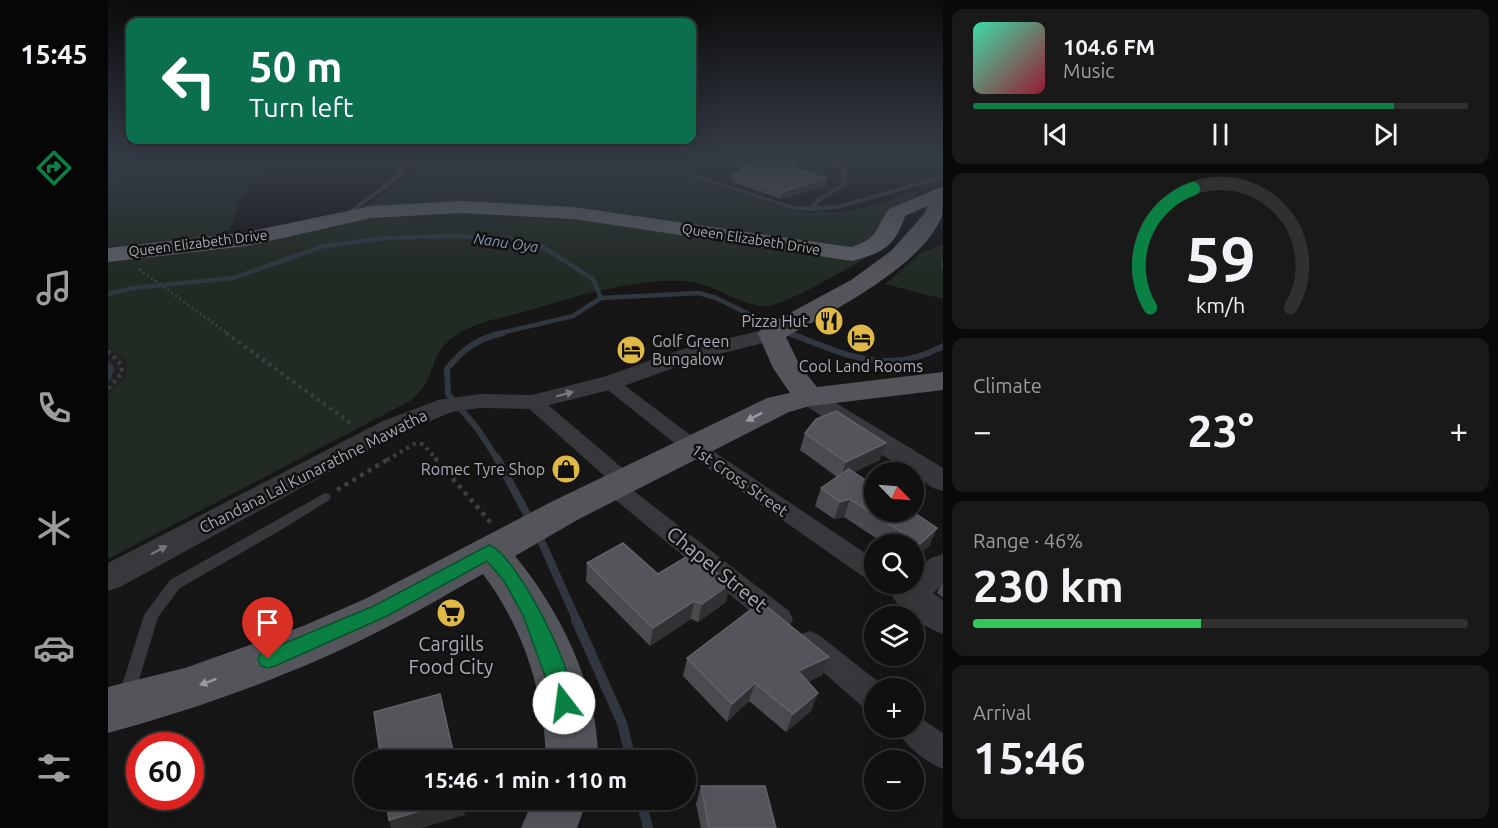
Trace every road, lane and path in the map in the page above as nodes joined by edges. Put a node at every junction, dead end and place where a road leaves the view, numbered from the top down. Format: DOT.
graph roads {
  1 [pos="371,198"];
  2 [pos="759,198"];
  3 [pos="823,198"];
  4 [pos="887,198"];
  5 [pos="925,198"];
  6 [pos="941,198"];
  7 [pos="811,209"];
  8 [pos="342,218"];
  9 [pos="108,255"];
  10 [pos="147,275"];
  11 [pos="773,333"];
  12 [pos="108,351"];
  13 [pos="943,381"];
  14 [pos="610,383"];
  15 [pos="108,389"];
  16 [pos="809,397"];
  17 [pos="532,402"];
  18 [pos="371,438"];
  19 [pos="694,448"];
  20 [pos="943,481"];
  21 [pos="619,485"];
  22 [pos="326,496"];
  23 [pos="499,547"];
  24 [pos="864,564"];
  25 [pos="943,567"];
  26 [pos="924,577"];
  27 [pos="108,578"];
  28 [pos="907,594"];
  29 [pos="943,620"];
  30 [pos="864,689"];
  31 [pos="116,708"];
  32 [pos="924,738"];
  33 [pos="573,750"];
  34 [pos="943,753"];
  35 [pos="556,810"];
  36 [pos="549,828"];
  1 -- 8 [label="lane"];
  2 -- 7 [label="lane"];
  3 -- 7 [label="lane"];
  4 -- 7 [label="lane"];
  5 -- 8 [label="highway, Queen Elizabeth Drive"];
  6 -- 11 [label="main road"];
  8 -- 9 [label="highway, Queen Elizabeth Drive"];
  10 -- 18 [label="path"];
  11 -- 14 [label="street, Chandana Lal Kunarathne Mawatha"];
  11 -- 16 [label="main road"];
  12 -- 15 [label="path"];
  13 -- 16 [label="main road"];
  17 -- 14 [label="street, Chandana Lal Kunarathne Mawatha, one-way"];
  14 -- 19 [label="street, 1st Cross Street"];
  16 -- 19 [label="main road, one-way"];
  16 -- 20 [label="street"];
  17 -- 18 [label="street, Chandana Lal Kunarathne Mawatha"];
  17 -- 21 [label="street, Chapel Street"];
  27 -- 18 [label="street, Chandana Lal Kunarathne Mawatha, one-way"];
  19 -- 21 [label="main road"];
  19 -- 24 [label="street, 1st Cross Street"];
  21 -- 23 [label="main road"];
  21 -- 30 [label="street, Chapel Street"];
  22 -- 23 [label="path"];
  22 -- 31 [label="lane"];
  23 -- 31 [label="main road, one-way"];
  23 -- 33 [label="main road"];
  25 -- 26 [label="street"];
  28 -- 29 [label="street"];
  32 -- 34 [label="street"];
  35 -- 36 [label="main road"];
}
